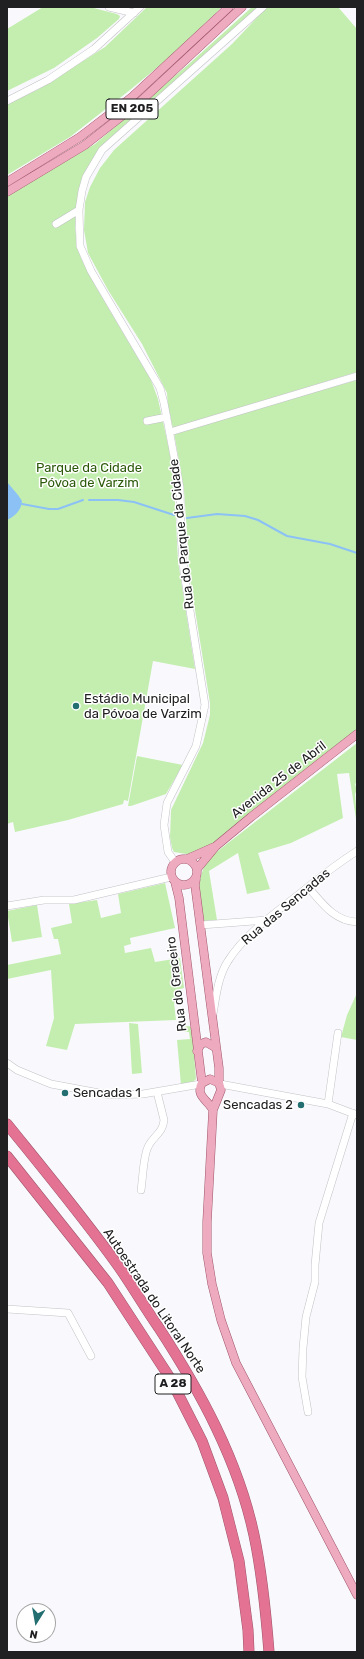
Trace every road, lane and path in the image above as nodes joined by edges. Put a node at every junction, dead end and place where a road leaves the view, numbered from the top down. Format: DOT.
graph roads {
  1 [pos="109,7"];
  2 [pos="140,7"];
  3 [pos="228,7"];
  4 [pos="242,7"];
  5 [pos="262,7"];
  6 [pos="134,13"];
  7 [pos="7,101"];
  8 [pos="7,182"];
  9 [pos="7,192"];
  10 [pos="79,210"];
  11 [pos="56,224"];
  12 [pos="357,376"];
  13 [pos="167,417"];
  14 [pos="147,421"];
  15 [pos="170,432"];
  16 [pos="357,734"];
  17 [pos="216,846"];
  18 [pos="357,851"];
  19 [pos="187,859"];
  20 [pos="175,862"];
  21 [pos="197,869"];
  22 [pos="196,879"];
  23 [pos="173,880"];
  24 [pos="308,887"];
  25 [pos="7,906"];
  26 [pos="267,920"];
  27 [pos="357,922"];
  28 [pos="201,925"];
  29 [pos="212,1018"];
  30 [pos="338,1033"];
  31 [pos="216,1048"];
  32 [pos="197,1051"];
  33 [pos="7,1063"];
  34 [pos="199,1084"];
  35 [pos="222,1088"];
  36 [pos="157,1092"];
  37 [pos="206,1100"];
  38 [pos="328,1104"];
  39 [pos="213,1110"];
  40 [pos="355,1114"];
  41 [pos="7,1124"];
  42 [pos="7,1156"];
  43 [pos="141,1190"];
  44 [pos="7,1309"];
  45 [pos="91,1356"];
  46 [pos="308,1412"];
  47 [pos="357,1595"];
  48 [pos="248,1652"];
  49 [pos="269,1652"];
  1 -- 6 [label="street"];
  2 -- 6 [label="street"];
  3 -- 8 [label="main road, EN 205"];
  4 -- 9 [label="main road, EN 205"];
  5 -- 10 [label="street, Rua do Parque da Cidade"];
  6 -- 7 [label="street"];
  10 -- 11 [label="street"];
  10 -- 13 [label="street, Rua do Parque da Cidade"];
  12 -- 15 [label="street"];
  13 -- 14 [label="street"];
  13 -- 15 [label="street, Rua do Parque da Cidade"];
  15 -- 20 [label="street, Rua do Parque da Cidade"];
  16 -- 17 [label="main road, Avenida 25 de Abril"];
  17 -- 19 [label="main road, Avenida 25 de Abril"];
  17 -- 21 [label="main road, Avenida 25 de Abril"];
  18 -- 24 [label="street, Rua das Sencadas"];
  19 -- 20 [label="main road, Avenida 25 de Abril"];
  19 -- 21 [label="main road"];
  20 -- 23 [label="main road"];
  21 -- 22 [label="main road"];
  22 -- 23 [label="main road"];
  22 -- 28 [label="main road"];
  23 -- 25 [label="street"];
  23 -- 32 [label="main road, Rua do Graceiro"];
  24 -- 26 [label="street, Rua das Sencadas"];
  24 -- 27 [label="street"];
  26 -- 28 [label="street"];
  26 -- 29 [label="street, Rua das Sencadas"];
  28 -- 29 [label="main road"];
  29 -- 31 [label="main road"];
  30 -- 38 [label="street"];
  31 -- 32 [label="main road"];
  31 -- 35 [label="main road"];
  32 -- 34 [label="main road, Rua do Graceiro"];
  33 -- 36 [label="street"];
  34 -- 35 [label="main road"];
  34 -- 36 [label="street"];
  34 -- 37 [label="main road"];
  35 -- 37 [label="main road"];
  35 -- 38 [label="street"];
  35 -- 39 [label="main road"];
  36 -- 43 [label="street"];
  37 -- 39 [label="main road"];
  38 -- 40 [label="street"];
  39 -- 47 [label="main road"];
  40 -- 46 [label="street"];
  41 -- 49 [label="highway, Autoestrada do Litoral Norte / A 28"];
  42 -- 48 [label="highway, A 28"];
  44 -- 45 [label="street"];
}
